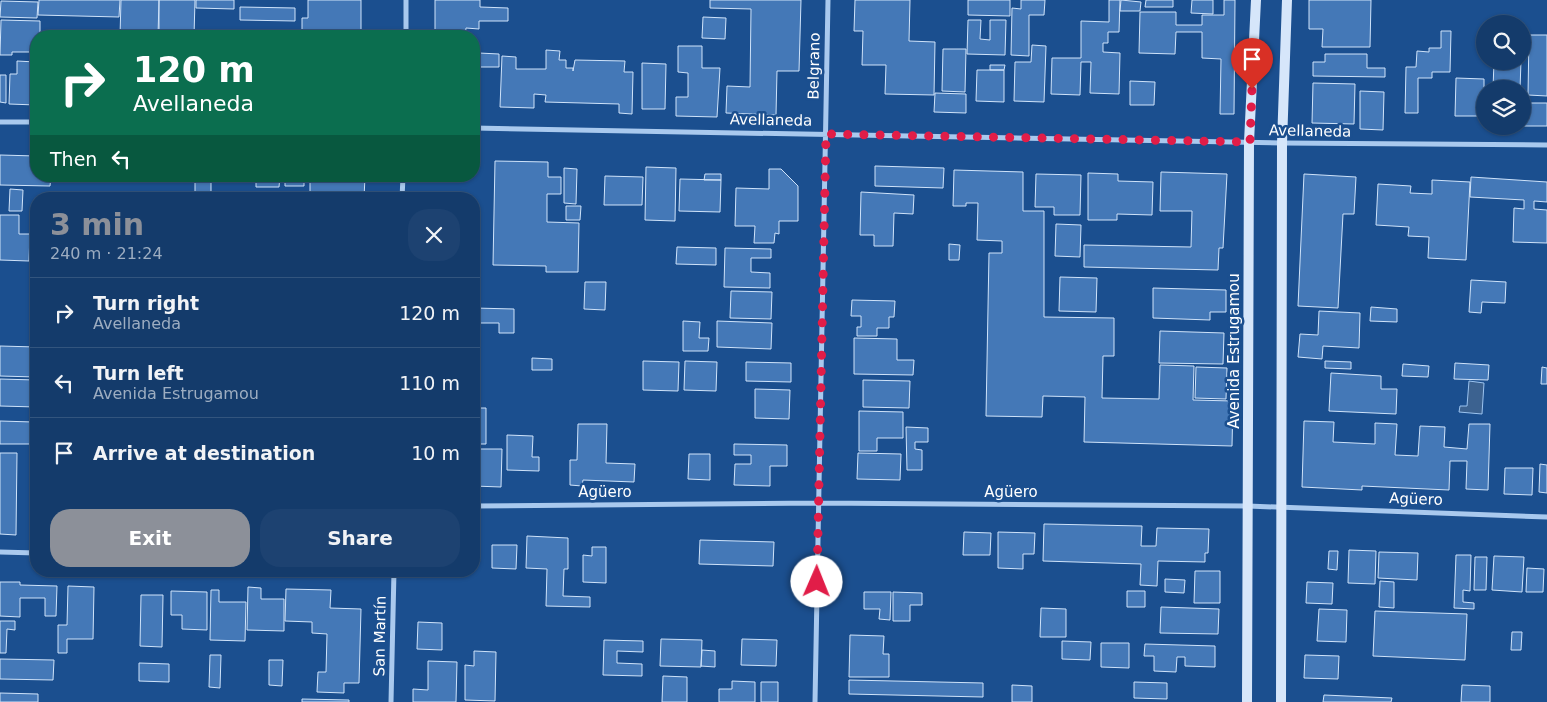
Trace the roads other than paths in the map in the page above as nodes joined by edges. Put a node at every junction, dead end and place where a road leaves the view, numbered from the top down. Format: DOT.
graph roads {
  1 [pos="406,0"];
  2 [pos="828,0"];
  3 [pos="1256,0"];
  4 [pos="1287,0"];
  5 [pos="406,30"];
  6 [pos="0,122"];
  7 [pos="30,122"];
  8 [pos="480,128"];
  9 [pos="826,134"];
  10 [pos="1250,142"];
  11 [pos="1282,144"];
  12 [pos="1547,145"];
  13 [pos="818,503"];
  14 [pos="480,506"];
  15 [pos="1248,506"];
  16 [pos="1281,507"];
  17 [pos="1547,517"];
  18 [pos="0,552"];
  19 [pos="30,553"];
  20 [pos="394,577"];
  21 [pos="391,702"];
  22 [pos="815,702"];
  23 [pos="1247,702"];
  24 [pos="1281,702"];
  1 -- 5 [label="street"];
  2 -- 9 [label="street, Belgrano"];
  3 -- 10 [label="main road, Avenida Estrugamou"];
  4 -- 11 [label="main road"];
  6 -- 7 [label="street"];
  8 -- 9 [label="street, Avellaneda"];
  9 -- 10 [label="street, Avellaneda"];
  9 -- 13 [label="street, Belgrano"];
  10 -- 11 [label="street, Avellaneda"];
  10 -- 15 [label="main road, Avenida Estrugamou"];
  11 -- 12 [label="street, Avellaneda"];
  11 -- 16 [label="main road"];
  13 -- 14 [label="street, Agüero"];
  13 -- 15 [label="street, Agüero"];
  13 -- 22 [label="street, Belgrano"];
  15 -- 16 [label="street, Agüero"];
  15 -- 23 [label="main road, Avenida Estrugamou"];
  16 -- 17 [label="street, Agüero"];
  16 -- 24 [label="main road"];
  18 -- 19 [label="street"];
  20 -- 21 [label="street, San Martín"];
}
